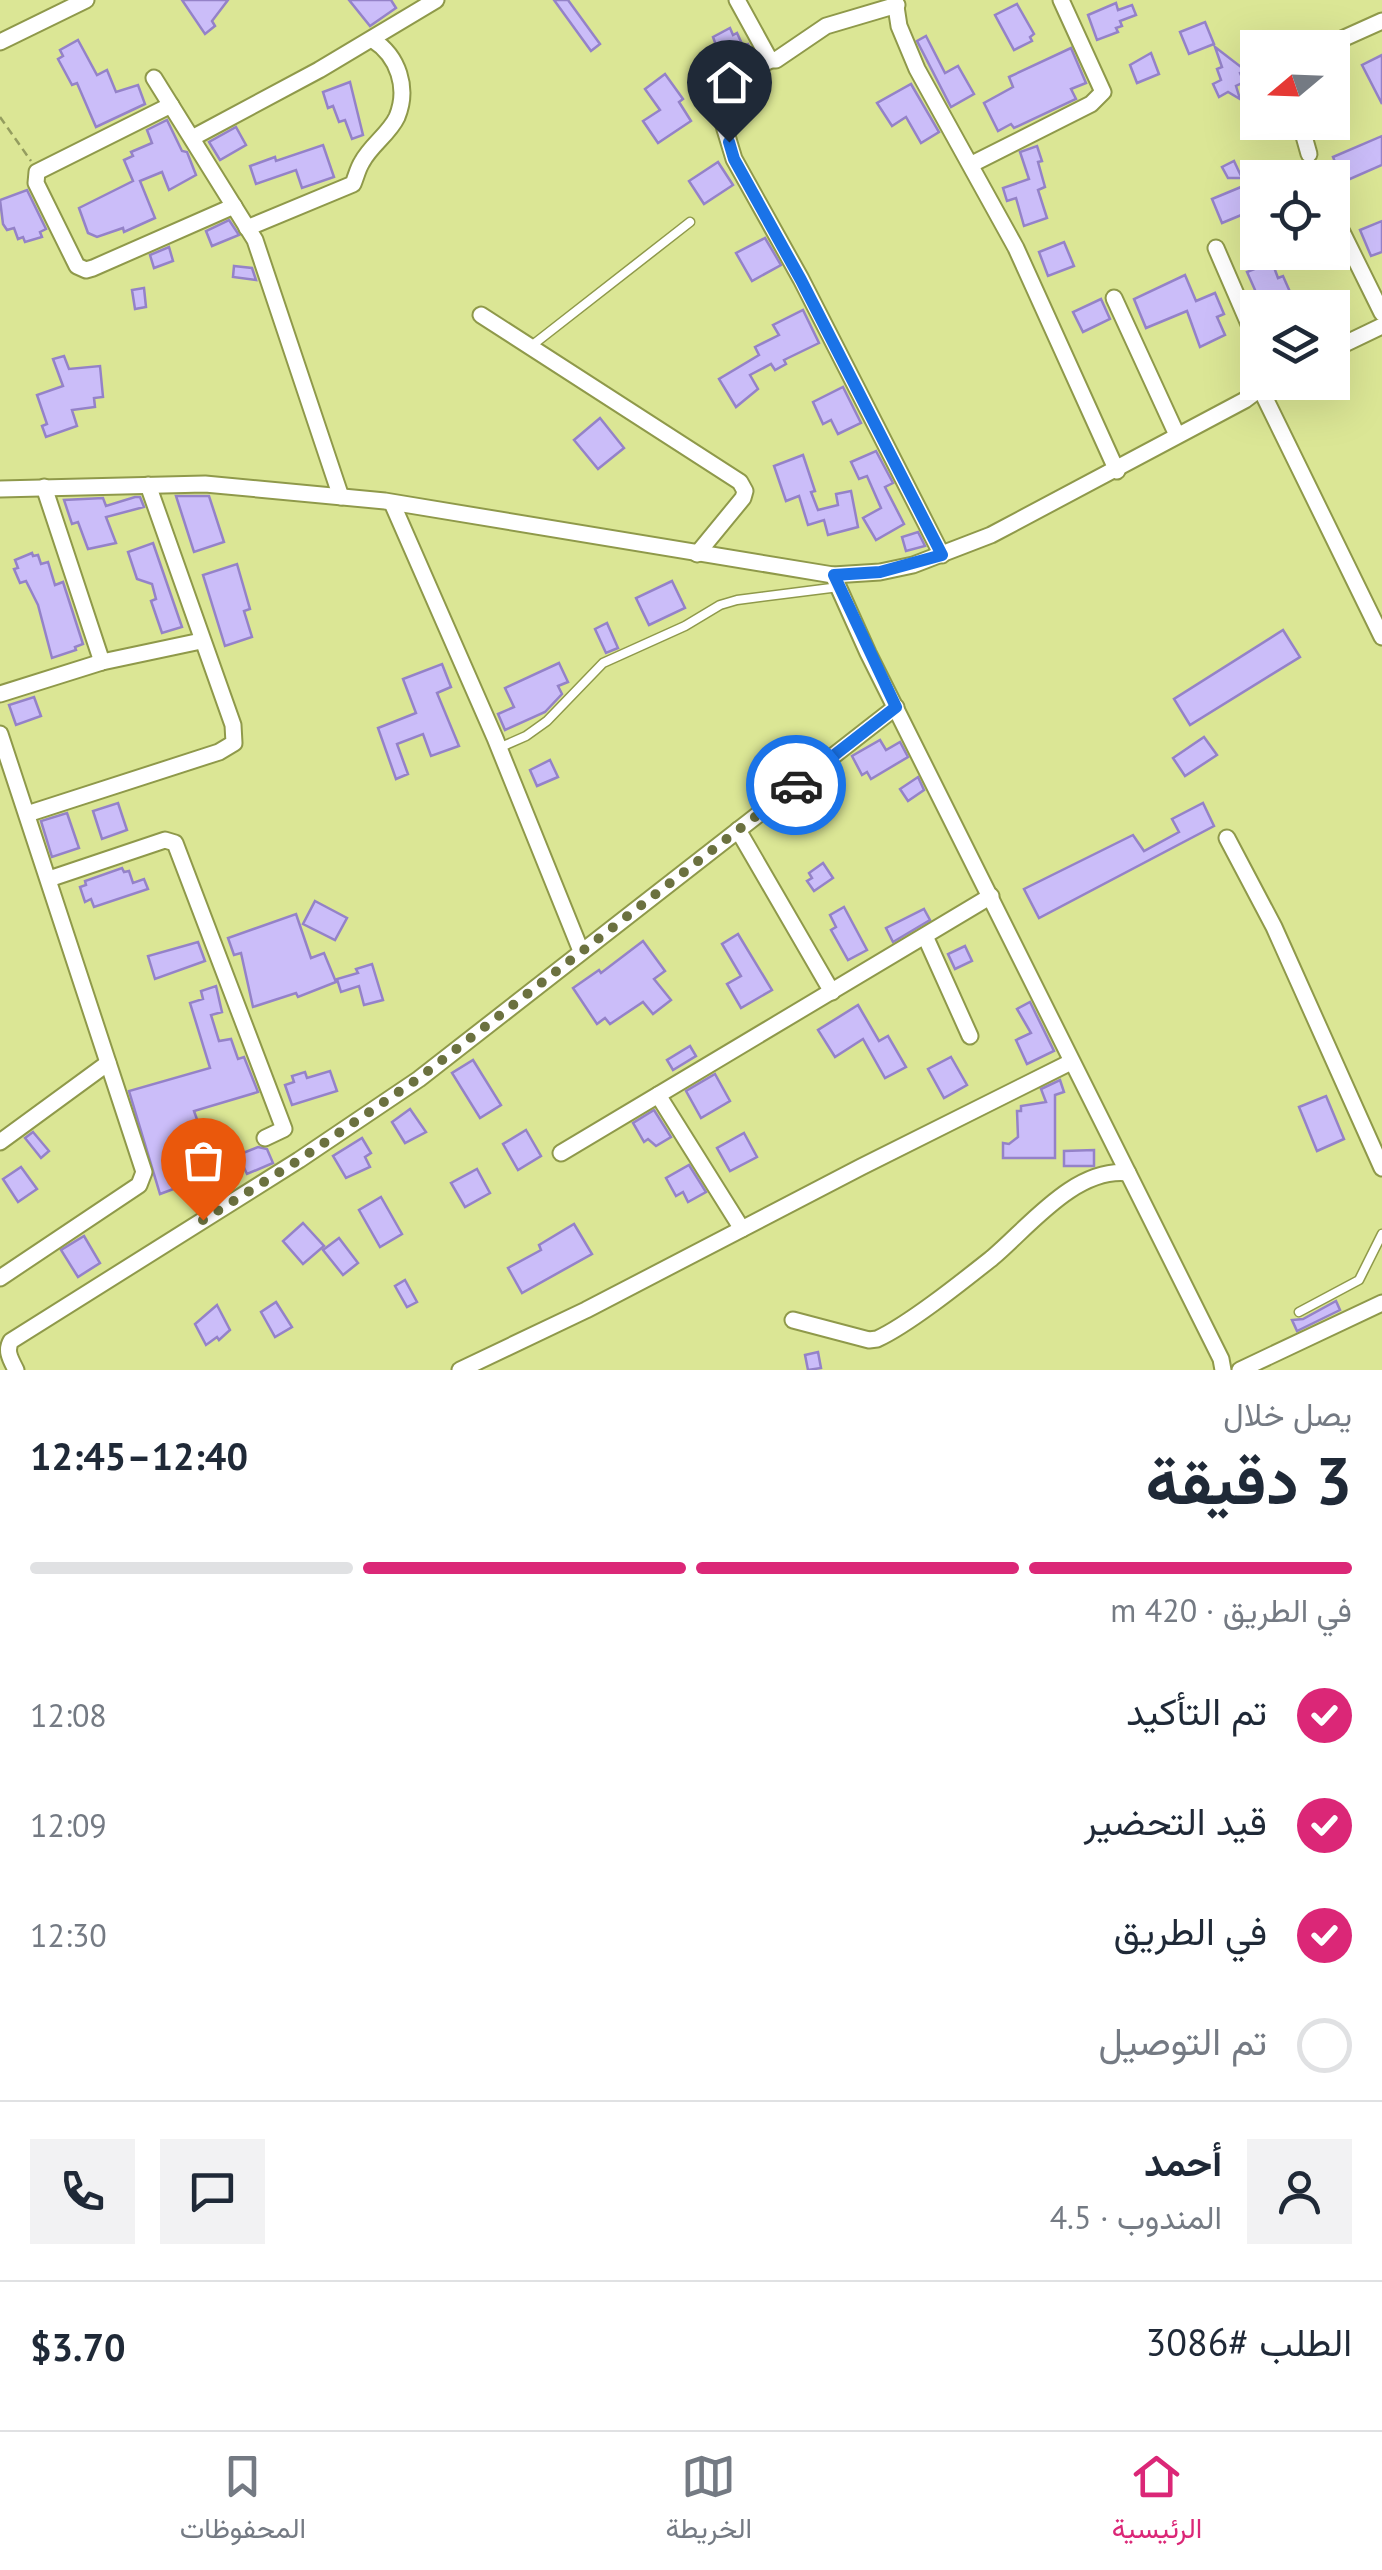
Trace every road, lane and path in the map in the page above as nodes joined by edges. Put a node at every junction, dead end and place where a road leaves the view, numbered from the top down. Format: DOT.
graph roads {
  1 [pos="86,0"];
  2 [pos="436,0"];
  3 [pos="736,0"];
  4 [pos="1061,0"];
  5 [pos="896,3"];
  6 [pos="1382,21"];
  7 [pos="1350,35"];
  8 [pos="373,40"];
  9 [pos="0,42"];
  10 [pos="770,60"];
  11 [pos="154,78"];
  12 [pos="171,106"];
  13 [pos="0,117"];
  14 [pos="192,138"];
  15 [pos="1305,140"];
  16 [pos="1309,154"];
  17 [pos="972,164"];
  18 [pos="38,172"];
  19 [pos="234,206"];
  20 [pos="690,222"];
  21 [pos="247,228"];
  22 [pos="1216,248"];
  23 [pos="1350,248"];
  24 [pos="1114,298"];
  25 [pos="1240,303"];
  26 [pos="1382,313"];
  27 [pos="481,315"];
  28 [pos="1382,326"];
  29 [pos="1350,341"];
  30 [pos="530,347"];
  31 [pos="1240,400"];
  32 [pos="1272,400"];
  33 [pos="1177,435"];
  34 [pos="1117,471"];
  35 [pos="148,485"];
  36 [pos="44,487"];
  37 [pos="0,488"];
  38 [pos="341,497"];
  39 [pos="392,503"];
  40 [pos="698,554"];
  41 [pos="942,555"];
  42 [pos="836,581"];
  43 [pos="1382,636"];
  44 [pos="201,641"];
  45 [pos="102,662"];
  46 [pos="0,694"];
  47 [pos="896,707"];
  48 [pos="0,734"];
  49 [pos="499,747"];
  50 [pos="28,814"];
  51 [pos="738,830"];
  52 [pos="1227,838"];
  53 [pos="49,879"];
  54 [pos="991,896"];
  55 [pos="925,936"];
  56 [pos="581,952"];
  57 [pos="832,992"];
  58 [pos="970,1036"];
  59 [pos="1071,1062"];
  60 [pos="108,1063"];
  61 [pos="658,1095"];
  62 [pos="265,1138"];
  63 [pos="0,1142"];
  64 [pos="561,1154"];
  65 [pos="1382,1168"];
  66 [pos="1128,1174"];
  67 [pos="742,1229"];
  68 [pos="1382,1234"];
  69 [pos="0,1278"];
  70 [pos="1382,1303"];
  71 [pos="1299,1312"];
  72 [pos="792,1320"];
  73 [pos="16,1370"];
  74 [pos="460,1370"];
  75 [pos="1223,1370"];
  76 [pos="1240,1370"];
  1 -- 9 [label="street"];
  2 -- 8 [label="street"];
  3 -- 10 [label="street"];
  4 -- 17 [label="street"];
  5 -- 10 [label="street"];
  5 -- 17 [label="street"];
  6 -- 7 [label="street"];
  8 -- 14 [label="street"];
  8 -- 21 [label="street"];
  10 -- 41 [label="street"];
  11 -- 12 [label="street"];
  12 -- 14 [label="street"];
  12 -- 18 [label="street"];
  13 -- 18 [label="path"];
  14 -- 19 [label="street"];
  15 -- 16 [label="street"];
  17 -- 34 [label="street"];
  18 -- 19 [label="street"];
  19 -- 21 [label="street"];
  20 -- 30 [label="lane"];
  21 -- 38 [label="street"];
  22 -- 25 [label="street"];
  23 -- 26 [label="street"];
  24 -- 33 [label="street"];
  27 -- 30 [label="street"];
  28 -- 29 [label="street"];
  30 -- 40 [label="street"];
  31 -- 33 [label="street"];
  32 -- 43 [label="street"];
  33 -- 34 [label="street"];
  34 -- 41 [label="street"];
  35 -- 36 [label="street"];
  35 -- 38 [label="street"];
  35 -- 44 [label="street"];
  36 -- 37 [label="street"];
  36 -- 45 [label="street"];
  38 -- 39 [label="street"];
  39 -- 40 [label="street"];
  39 -- 49 [label="street"];
  40 -- 42 [label="street"];
  41 -- 42 [label="street"];
  42 -- 47 [label="street"];
  42 -- 49 [label="lane"];
  44 -- 45 [label="street"];
  44 -- 50 [label="street"];
  45 -- 46 [label="street"];
  47 -- 51 [label="street"];
  47 -- 54 [label="street"];
  48 -- 50 [label="street"];
  49 -- 56 [label="street"];
  50 -- 53 [label="street"];
  51 -- 56 [label="street"];
  51 -- 57 [label="street"];
  52 -- 65 [label="street"];
  53 -- 60 [label="street"];
  53 -- 62 [label="street"];
  54 -- 55 [label="street"];
  54 -- 59 [label="street"];
  55 -- 57 [label="street"];
  55 -- 58 [label="street"];
  56 -- 73 [label="street"];
  57 -- 61 [label="street"];
  59 -- 66 [label="street"];
  59 -- 67 [label="street"];
  60 -- 63 [label="street"];
  60 -- 69 [label="street"];
  61 -- 64 [label="street"];
  61 -- 67 [label="street"];
  66 -- 72 [label="street"];
  66 -- 75 [label="street"];
  67 -- 74 [label="street"];
  68 -- 71 [label="lane"];
  70 -- 76 [label="street"];
}
